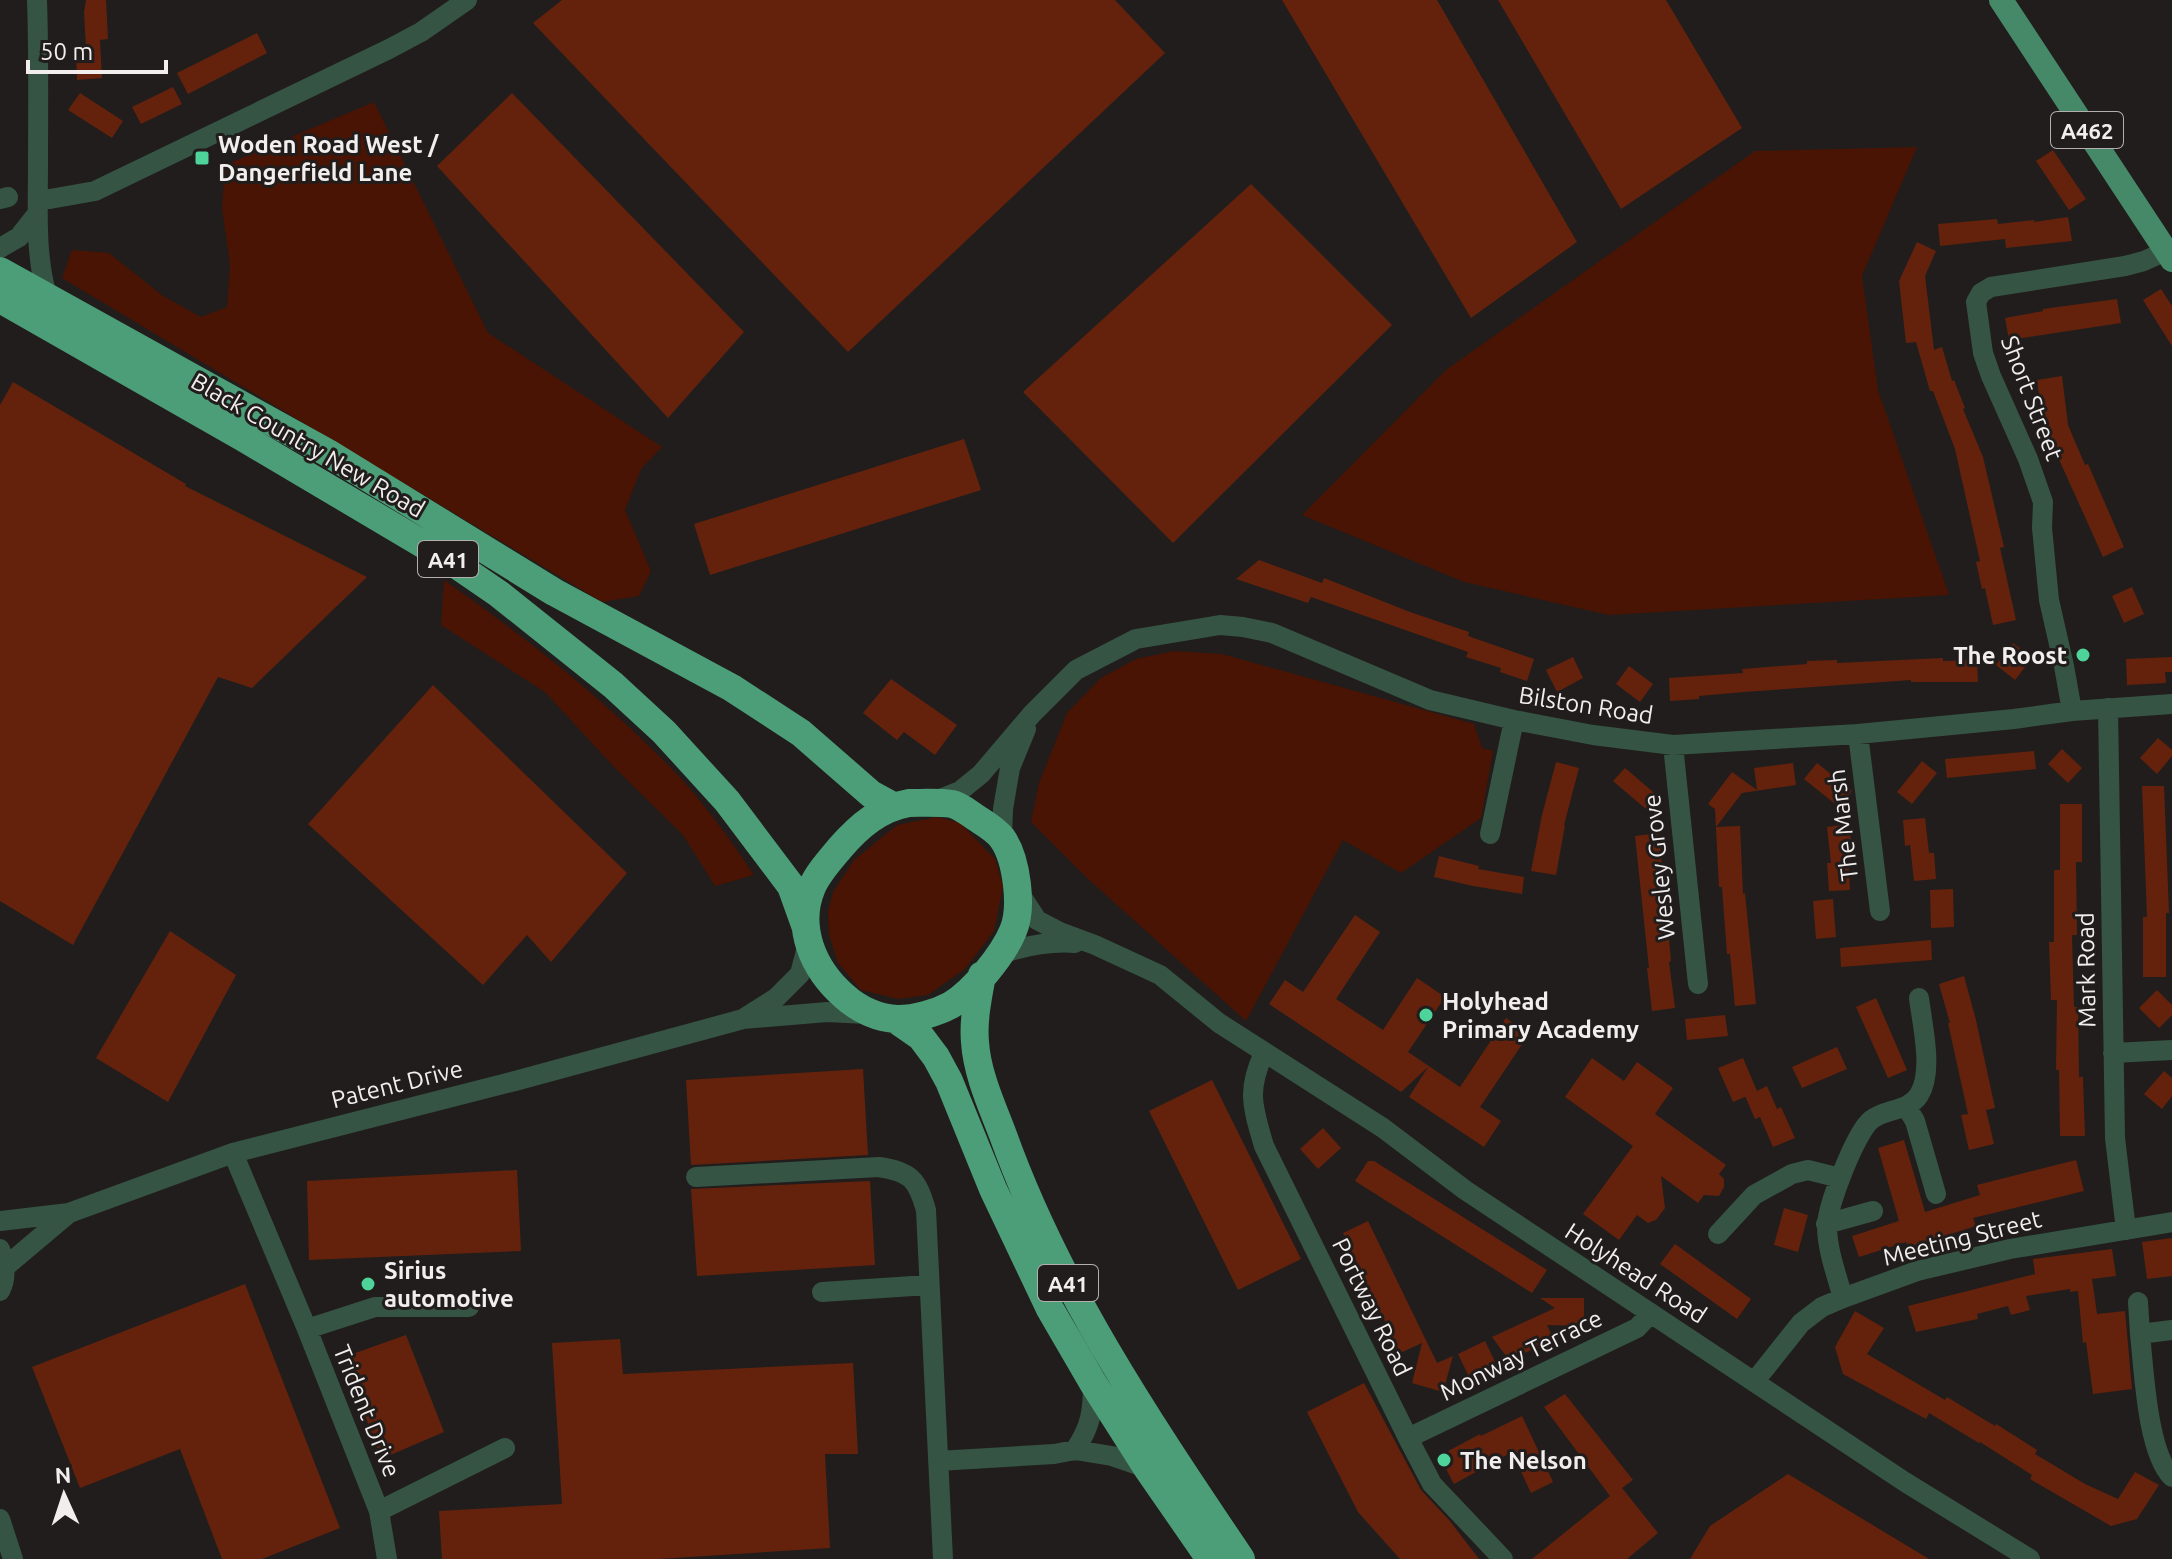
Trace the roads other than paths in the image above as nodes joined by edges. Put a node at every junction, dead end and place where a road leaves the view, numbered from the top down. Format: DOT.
graph roads {
  1 [pos="37,0"];
  2 [pos="467,0"];
  3 [pos="2001,0"];
  4 [pos="38,206"];
  5 [pos="0,248"];
  6 [pos="2169,255"];
  7 [pos="0,271"];
  8 [pos="47,296"];
  9 [pos="0,299"];
  10 [pos="2172,704"];
  11 [pos="2108,708"];
  12 [pos="2072,711"];
  13 [pos="1032,714"];
  14 [pos="1514,720"];
  15 [pos="1858,734"];
  16 [pos="1673,745"];
  17 [pos="932,803"];
  18 [pos="893,806"];
  19 [pos="1490,834"];
  20 [pos="1002,838"];
  21 [pos="1018,891"];
  22 [pos="1880,911"];
  23 [pos="806,934"];
  24 [pos="1095,945"];
  25 [pos="991,965"];
  26 [pos="1698,984"];
  27 [pos="1919,998"];
  28 [pos="885,1017"];
  29 [pos="743,1019"];
  30 [pos="2172,1050"];
  31 [pos="1264,1053"];
  32 [pos="2113,1053"];
  33 [pos="1906,1106"];
  34 [pos="233,1153"];
  35 [pos="696,1177"];
  36 [pos="1840,1178"];
  37 [pos="1936,1194"];
  38 [pos="1873,1211"];
  39 [pos="69,1213"];
  40 [pos="0,1221"];
  41 [pos="2172,1222"];
  42 [pos="1826,1224"];
  43 [pos="2126,1230"];
  44 [pos="1718,1234"];
  45 [pos="2,1258"];
  46 [pos="928,1285"];
  47 [pos="0,1291"];
  48 [pos="822,1292"];
  49 [pos="1843,1298"];
  50 [pos="2138,1302"];
  51 [pos="469,1307"];
  52 [pos="1651,1313"];
  53 [pos="307,1329"];
  54 [pos="2172,1330"];
  55 [pos="2140,1334"];
  56 [pos="1754,1382"];
  57 [pos="1093,1383"];
  58 [pos="1408,1438"];
  59 [pos="505,1448"];
  60 [pos="1075,1450"];
  61 [pos="938,1461"];
  62 [pos="1147,1468"];
  63 [pos="2172,1477"];
  64 [pos="379,1511"];
  65 [pos="0,1519"];
  66 [pos="13,1559"];
  67 [pos="387,1559"];
  68 [pos="943,1559"];
  69 [pos="1210,1559"];
  70 [pos="1241,1559"];
  71 [pos="1503,1559"];
  72 [pos="2030,1559"];
  1 -- 4 [label="street"];
  2 -- 4 [label="street"];
  3 -- 6 [label="main road, A462"];
  4 -- 5 [label="street"];
  4 -- 8 [label="street"];
  6 -- 12 [label="street, Short Street"];
  7 -- 8 [label="highway, Black Country New Road / A41"];
  8 -- 18 [label="highway, Black Country New Road / A41"];
  9 -- 23 [label="highway, Black Country New Road / A41"];
  10 -- 11 [label="street, Bilston Road"];
  11 -- 12 [label="street, Bilston Road"];
  11 -- 32 [label="street, Mark Road"];
  12 -- 15 [label="street, Bilston Road"];
  13 -- 14 [label="street, Bilston Road"];
  13 -- 17 [label="street, Bilston Road"];
  13 -- 20 [label="street, Bilston Road"];
  14 -- 16 [label="street, Bilston Road"];
  14 -- 19 [label="street"];
  15 -- 16 [label="street, Bilston Road"];
  15 -- 22 [label="street, The Marsh"];
  16 -- 26 [label="street, Wesley Grove"];
  17 -- 18 [label="highway"];
  17 -- 20 [label="highway"];
  18 -- 23 [label="highway"];
  20 -- 21 [label="highway, A41"];
  21 -- 24 [label="street, Holyhead Road"];
  21 -- 25 [label="highway, A41"];
  23 -- 28 [label="highway, A41"];
  23 -- 29 [label="street, Patent Drive"];
  24 -- 25 [label="street, Holyhead Road"];
  24 -- 31 [label="street, Holyhead Road"];
  25 -- 28 [label="highway, A41"];
  25 -- 70 [label="highway, A41"];
  27 -- 33 [label="street"];
  28 -- 29 [label="street, Patent Drive"];
  28 -- 57 [label="highway, A41"];
  29 -- 34 [label="street, Patent Drive"];
  30 -- 32 [label="street"];
  31 -- 52 [label="street, Holyhead Road"];
  31 -- 58 [label="street, Portway Road"];
  32 -- 43 [label="street, Mark Road"];
  33 -- 36 [label="street"];
  33 -- 37 [label="street"];
  34 -- 39 [label="street, Patent Drive"];
  34 -- 53 [label="street, Trident Drive"];
  35 -- 46 [label="street"];
  36 -- 42 [label="street"];
  36 -- 44 [label="street"];
  38 -- 42 [label="street"];
  39 -- 40 [label="street, Patent Drive"];
  39 -- 45 [label="street, Patent Drive"];
  41 -- 43 [label="street, Meeting Street"];
  42 -- 49 [label="street"];
  43 -- 49 [label="street, Meeting Street"];
  45 -- 47 [label="street"];
  46 -- 48 [label="street"];
  46 -- 61 [label="street"];
  49 -- 56 [label="street, Meeting Street"];
  50 -- 55 [label="street"];
  51 -- 53 [label="street, Trident Drive"];
  52 -- 56 [label="street, Holyhead Road"];
  52 -- 58 [label="street, Monway Terrace"];
  53 -- 64 [label="street, Trident Drive"];
  54 -- 55 [label="street"];
  55 -- 63 [label="street"];
  56 -- 72 [label="street, Holyhead Road"];
  57 -- 60 [label="street"];
  57 -- 62 [label="highway, A41"];
  58 -- 71 [label="street, Portway Road"];
  59 -- 64 [label="street, Trident Drive"];
  60 -- 61 [label="street"];
  60 -- 62 [label="street"];
  61 -- 68 [label="street"];
  62 -- 69 [label="highway, A41"];
  64 -- 67 [label="street, Trident Drive"];
  65 -- 66 [label="street"];
}
